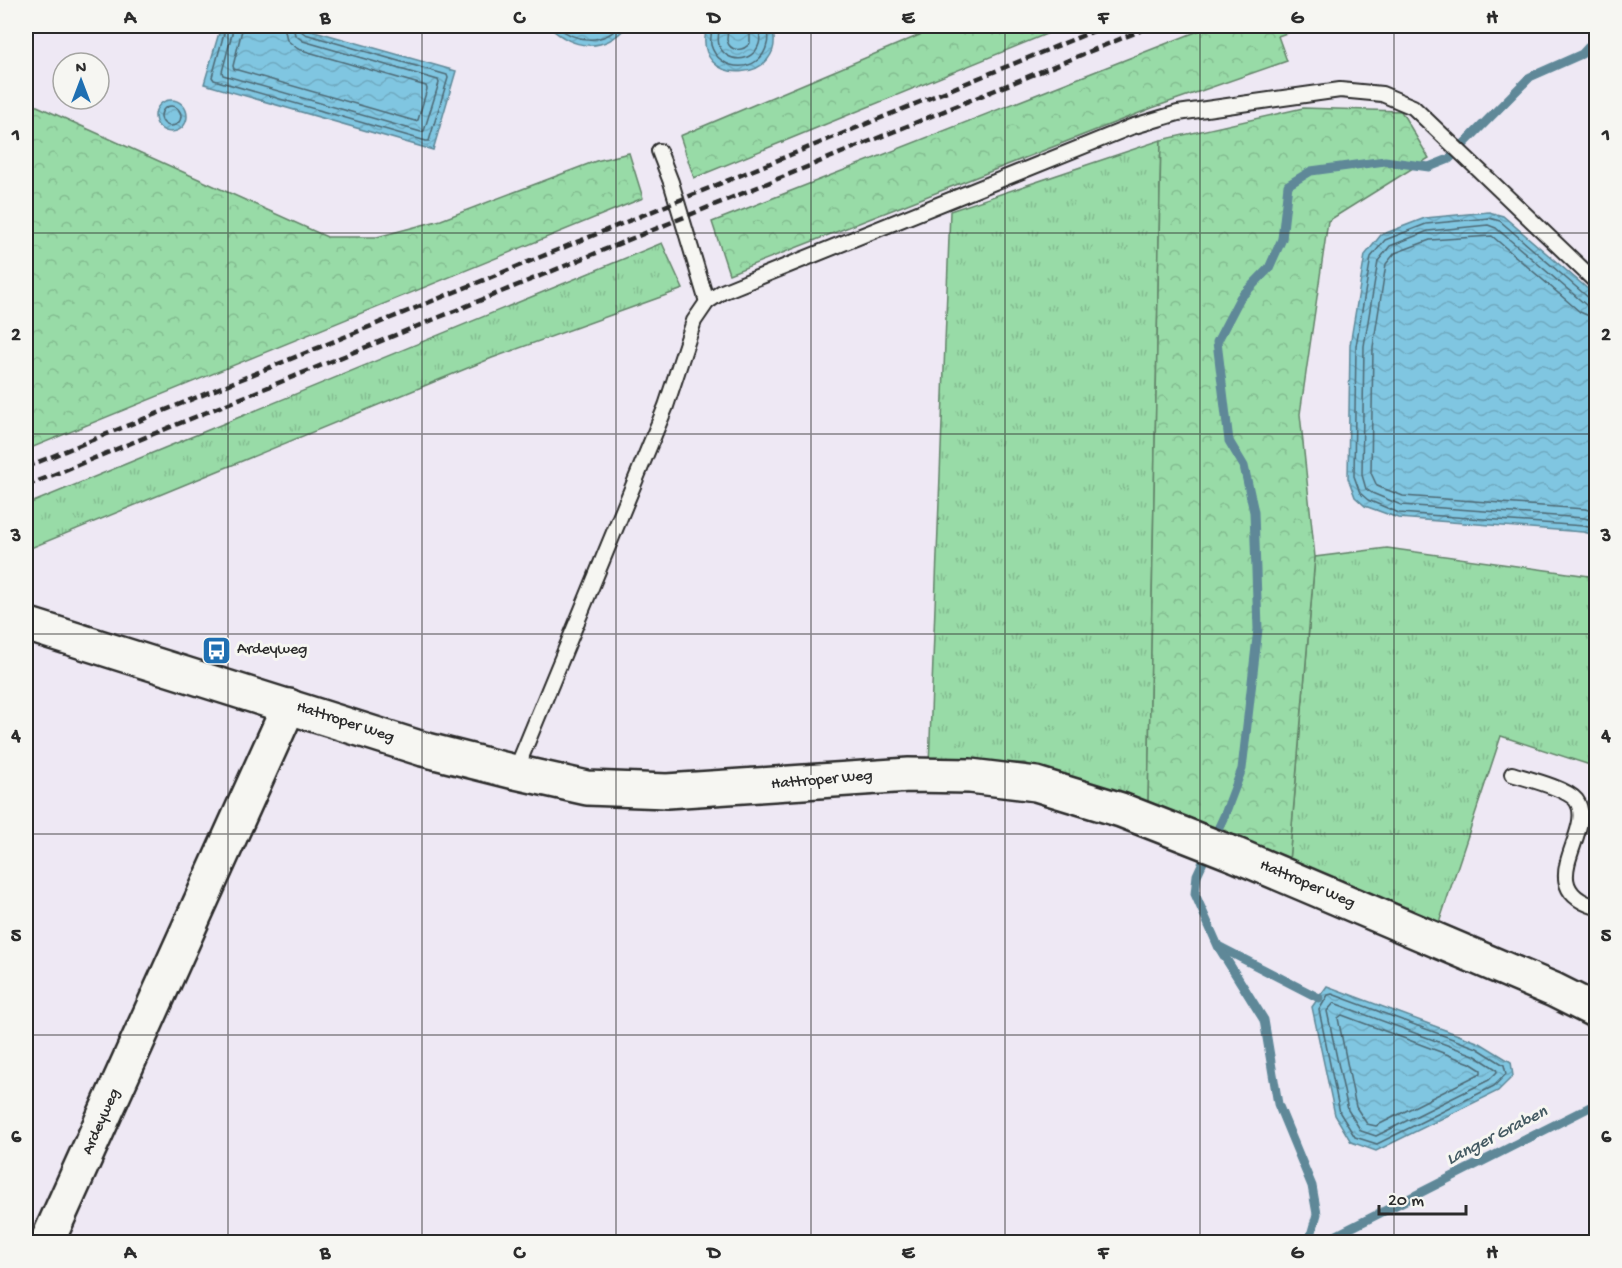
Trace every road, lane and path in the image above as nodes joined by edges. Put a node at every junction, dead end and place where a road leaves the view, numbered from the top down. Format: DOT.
graph roads {
  1 [pos="659,151"];
  2 [pos="1596,282"];
  3 [pos="708,302"];
  4 [pos="26,624"];
  5 [pos="289,705"];
  6 [pos="515,772"];
  7 [pos="1512,774"];
  8 [pos="1596,908"];
  9 [pos="1596,1011"];
  10 [pos="47,1242"];
  1 -- 3 [label="lane"];
  2 -- 3 [label="lane"];
  3 -- 6 [label="lane"];
  4 -- 5 [label="main road, Hattroper Weg"];
  5 -- 6 [label="main road, Hattroper Weg"];
  5 -- 10 [label="main road, Ardeyweg"];
  6 -- 9 [label="main road, Hattroper Weg"];
  7 -- 8 [label="lane"];
}
